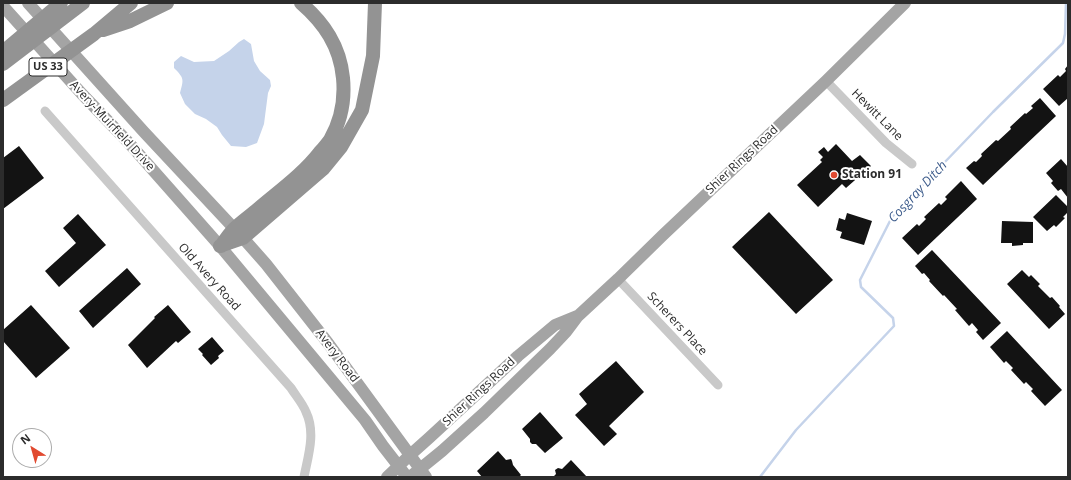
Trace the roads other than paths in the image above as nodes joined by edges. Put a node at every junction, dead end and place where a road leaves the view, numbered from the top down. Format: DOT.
graph roads {
  1 [pos="28,3"];
  2 [pos="62,3"];
  3 [pos="83,3"];
  4 [pos="131,3"];
  5 [pos="167,3"];
  6 [pos="300,3"];
  7 [pos="375,3"];
  8 [pos="906,3"];
  9 [pos="3,6"];
  10 [pos="94,34"];
  11 [pos="3,52"];
  12 [pos="3,64"];
  13 [pos="826,81"];
  14 [pos="3,100"];
  15 [pos="45,111"];
  16 [pos="912,164"];
  17 [pos="239,233"];
  18 [pos="220,246"];
  19 [pos="618,280"];
  20 [pos="578,316"];
  21 [pos="530,346"];
  22 [pos="718,385"];
  23 [pos="410,455"];
  24 [pos="398,465"];
  25 [pos="421,471"];
  26 [pos="304,477"];
  27 [pos="387,477"];
  28 [pos="408,477"];
  1 -- 17 [label="main road, Avery-Muirfield Drive"];
  2 -- 11 [label="highway"];
  3 -- 12 [label="highway, US 33"];
  4 -- 10 [label="highway, US 33"];
  5 -- 10 [label="highway"];
  6 -- 17 [label="highway"];
  7 -- 17 [label="highway"];
  8 -- 13 [label="main road, Shier Rings Road"];
  9 -- 18 [label="main road, Avery-Muirfield Drive"];
  10 -- 14 [label="highway, US 33"];
  13 -- 16 [label="street, Hewitt Lane"];
  13 -- 19 [label="main road, Shier Rings Road"];
  15 -- 26 [label="street, Old Avery Road"];
  17 -- 18 [label="highway"];
  17 -- 23 [label="main road, Avery Road"];
  18 -- 24 [label="main road, Avery Road"];
  19 -- 20 [label="main road, Shier Rings Road"];
  19 -- 22 [label="street, Scherers Place"];
  20 -- 21 [label="main road, Shier Rings Road"];
  20 -- 25 [label="main road, Shier Rings Road"];
  21 -- 23 [label="main road, Shier Rings Road"];
  21 -- 25 [label="main road"];
  23 -- 24 [label="main road, Shier Rings Road"];
  23 -- 25 [label="main road, Avery Road"];
  24 -- 27 [label="main road, Shier Rings Road"];
  24 -- 28 [label="main road, Avery Road"];
  25 -- 28 [label="main road, Shier Rings Road"];
}
